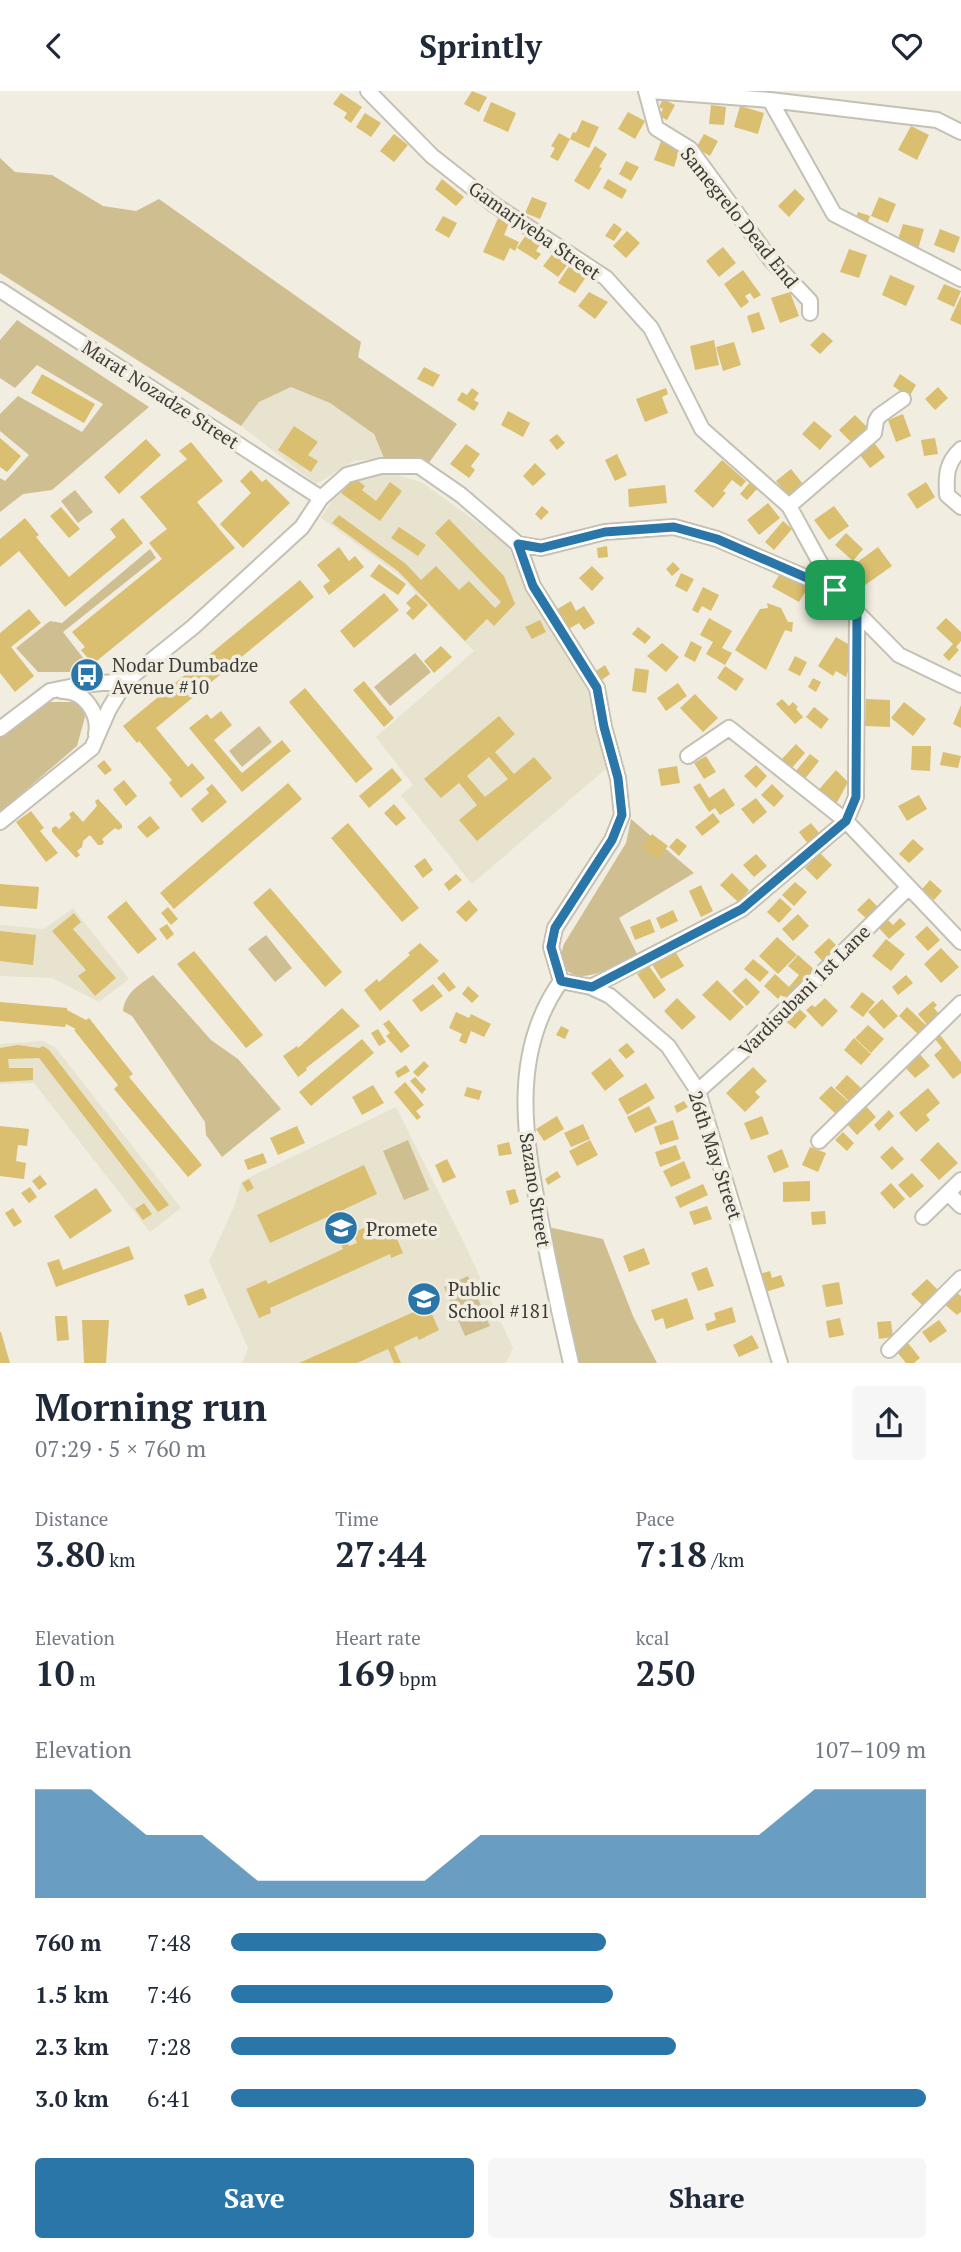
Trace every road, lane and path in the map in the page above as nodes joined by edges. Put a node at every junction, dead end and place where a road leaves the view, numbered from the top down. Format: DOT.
graph roads {
  1 [pos="368,91"];
  2 [pos="646,91"];
  3 [pos="652,91"];
  4 [pos="770,100"];
  5 [pos="961,132"];
  6 [pos="961,279"];
  7 [pos="0,290"];
  8 [pos="810,313"];
  9 [pos="903,399"];
  10 [pos="961,449"];
  11 [pos="321,498"];
  12 [pos="789,506"];
  13 [pos="961,507"];
  14 [pos="518,544"];
  15 [pos="835,590"];
  16 [pos="857,613"];
  17 [pos="126,681"];
  18 [pos="961,685"];
  19 [pos="50,691"];
  20 [pos="0,729"];
  21 [pos="92,748"];
  22 [pos="688,756"];
  23 [pos="846,821"];
  24 [pos="0,822"];
  25 [pos="908,888"];
  26 [pos="961,942"];
  27 [pos="561,981"];
  28 [pos="592,987"];
  29 [pos="961,1003"];
  30 [pos="698,1091"];
  31 [pos="819,1141"];
  32 [pos="961,1180"];
  33 [pos="948,1193"];
  34 [pos="961,1206"];
  35 [pos="923,1217"];
  36 [pos="961,1278"];
  37 [pos="889,1350"];
  38 [pos="571,1363"];
  39 [pos="780,1363"];
  1 -- 12 [label="street, Gamarjveba Street"];
  2 -- 8 [label="street, Samegrelo Dead End"];
  3 -- 4 [label="street"];
  4 -- 5 [label="street"];
  4 -- 6 [label="street"];
  7 -- 11 [label="street, Marat Nozadze Street"];
  9 -- 12 [label="street"];
  10 -- 13 [label="street"];
  11 -- 14 [label="street"];
  11 -- 17 [label="street"];
  12 -- 15 [label="street, Gamarjveba Street"];
  14 -- 15 [label="street"];
  14 -- 27 [label="street"];
  15 -- 16 [label="street, Gamarjveba Street"];
  16 -- 18 [label="street, Gamarjveba Street"];
  16 -- 23 [label="street"];
  17 -- 19 [label="street"];
  17 -- 21 [label="street"];
  19 -- 20 [label="street"];
  19 -- 21 [label="street"];
  21 -- 24 [label="street"];
  22 -- 23 [label="street"];
  23 -- 25 [label="street"];
  23 -- 28 [label="street"];
  25 -- 26 [label="street"];
  25 -- 30 [label="street, Vardisubani 1st Lane"];
  27 -- 28 [label="street"];
  27 -- 38 [label="street, Sazano Street"];
  28 -- 30 [label="street, 26th May Street"];
  29 -- 31 [label="street"];
  30 -- 39 [label="street, 26th May Street"];
  32 -- 33 [label="street"];
  33 -- 34 [label="street"];
  33 -- 35 [label="street"];
  36 -- 37 [label="street"];
}
